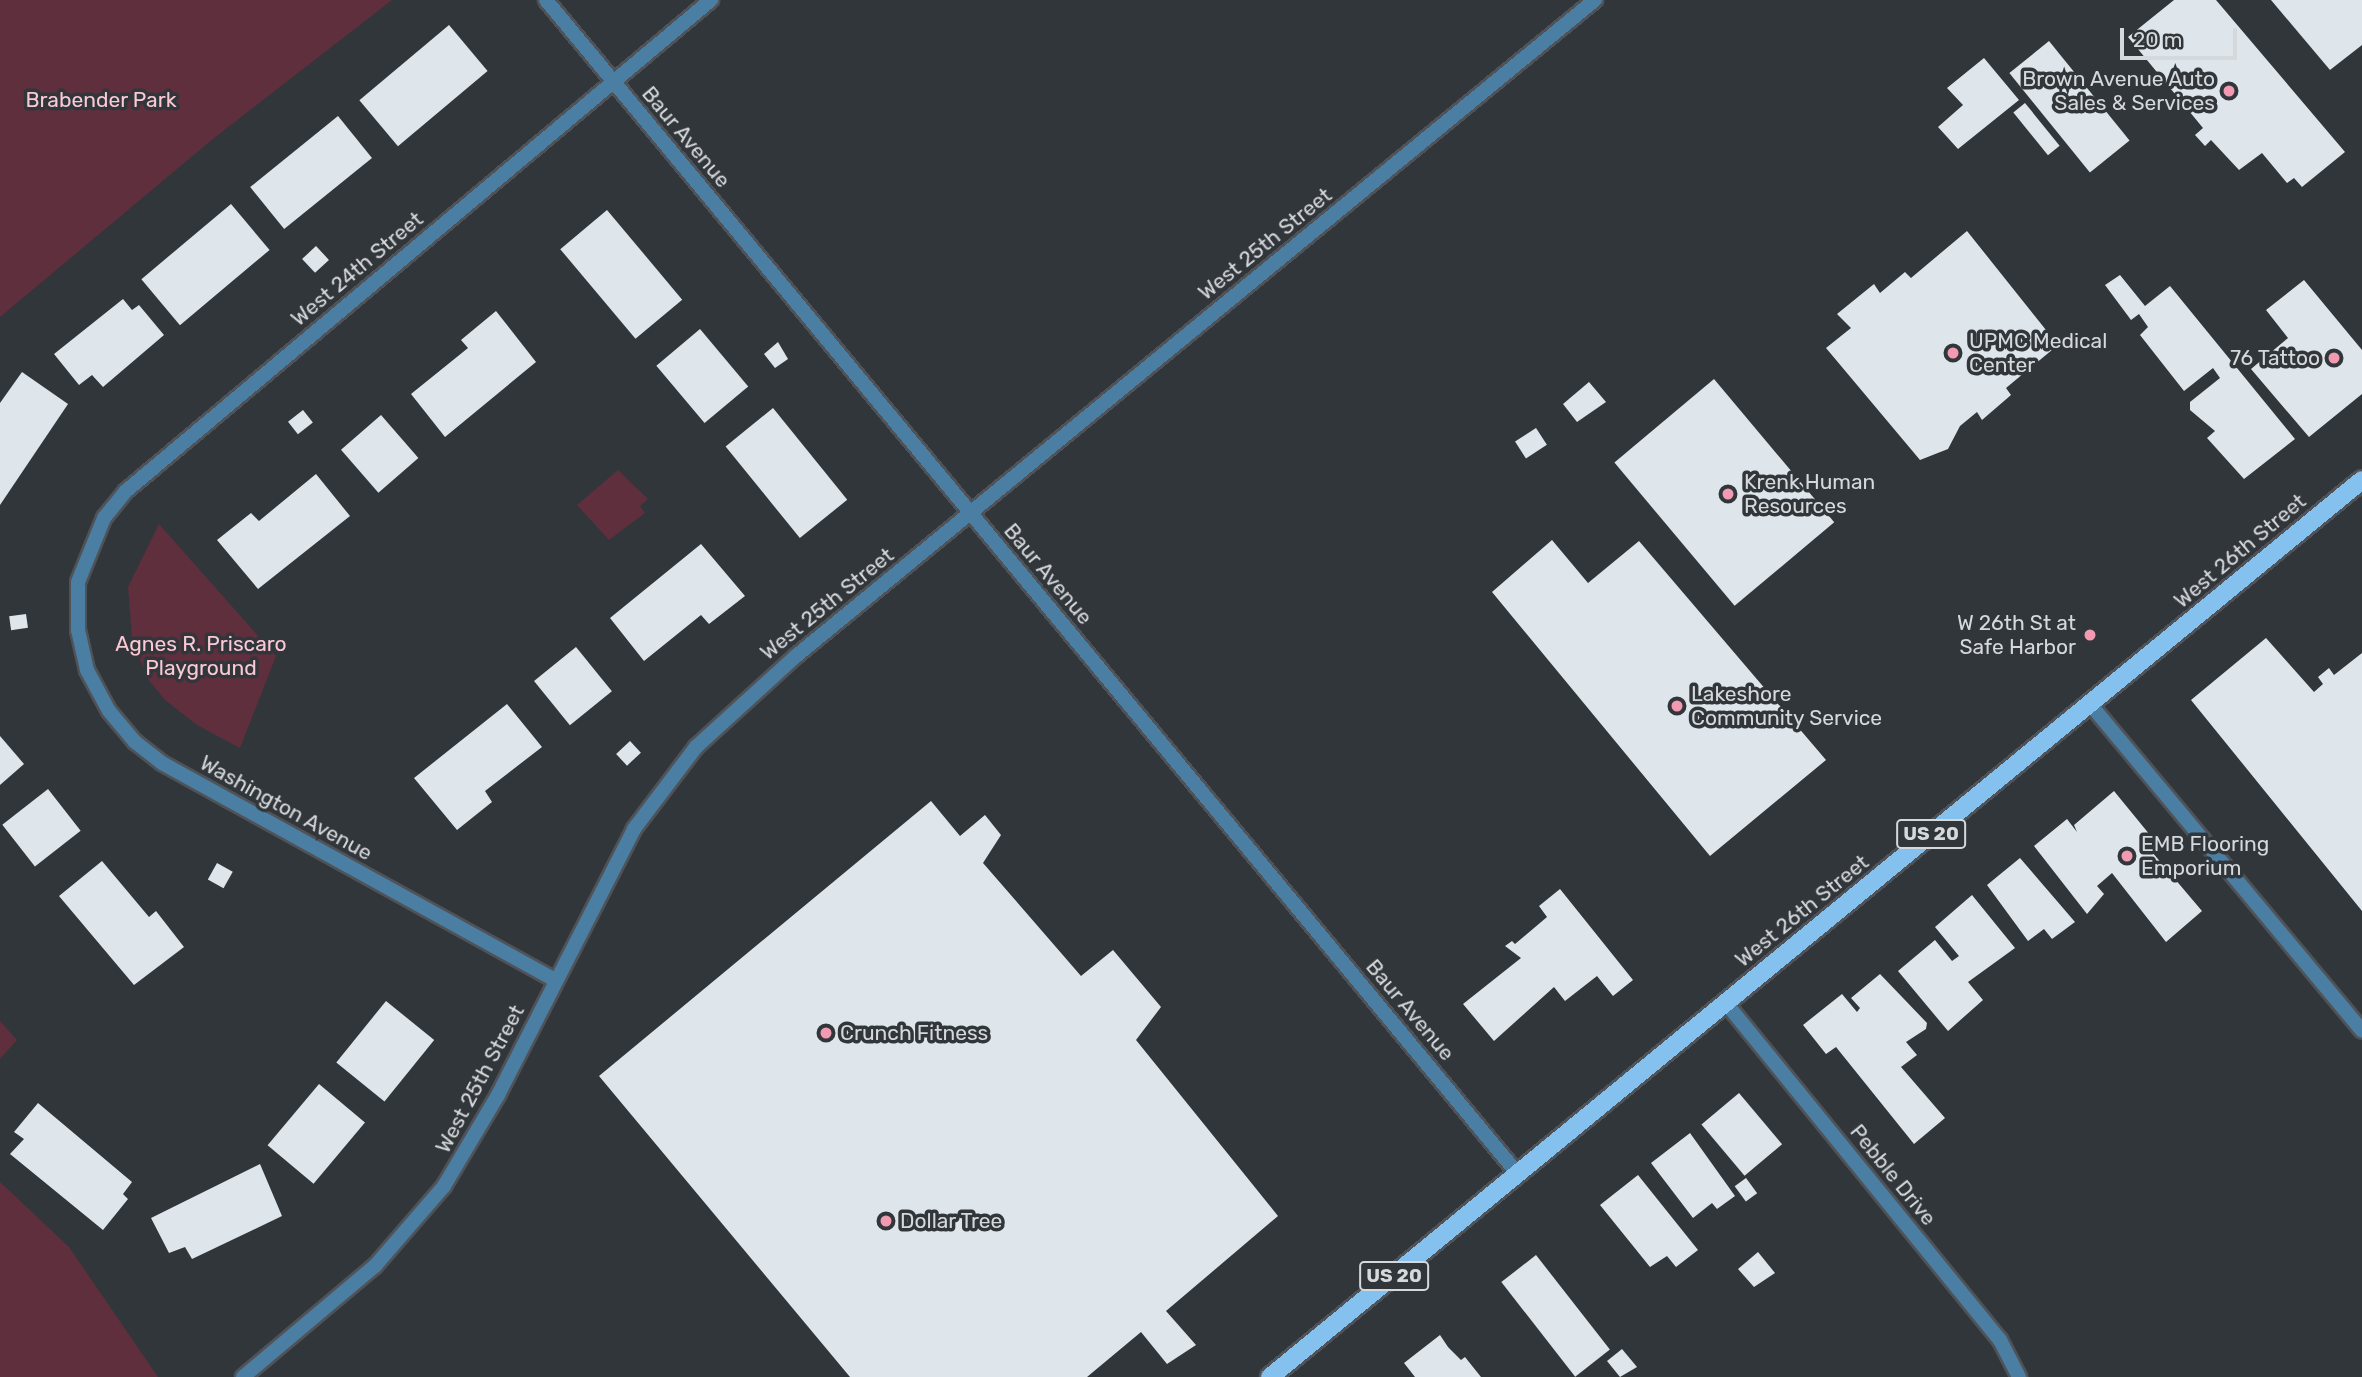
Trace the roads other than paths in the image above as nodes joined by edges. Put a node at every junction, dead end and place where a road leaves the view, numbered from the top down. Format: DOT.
graph roads {
  1 [pos="546,0"];
  2 [pos="711,0"];
  3 [pos="1595,0"];
  4 [pos="612,81"];
  5 [pos="2362,480"];
  6 [pos="971,513"];
  7 [pos="76,603"];
  8 [pos="2090,704"];
  9 [pos="555,980"];
  10 [pos="1727,1003"];
  11 [pos="2362,1031"];
  12 [pos="1518,1174"];
  13 [pos="243,1377"];
  14 [pos="1270,1377"];
  15 [pos="2019,1377"];
  1 -- 4 [label="street, Baur Avenue"];
  2 -- 4 [label="street, West 24th Street"];
  3 -- 6 [label="street, West 25th Street"];
  4 -- 6 [label="street, Baur Avenue"];
  4 -- 7 [label="street, West 24th Street"];
  5 -- 8 [label="main road, West 26th Street / US 20"];
  6 -- 9 [label="street, West 25th Street"];
  6 -- 12 [label="street, Baur Avenue"];
  7 -- 9 [label="street, Washington Avenue"];
  8 -- 10 [label="main road, West 26th Street / US 20"];
  8 -- 11 [label="street"];
  9 -- 13 [label="street, West 25th Street"];
  10 -- 12 [label="main road, West 26th Street / US 20"];
  10 -- 15 [label="street, Pebble Drive"];
  12 -- 14 [label="main road, West 26th Street / US 20"];
}
